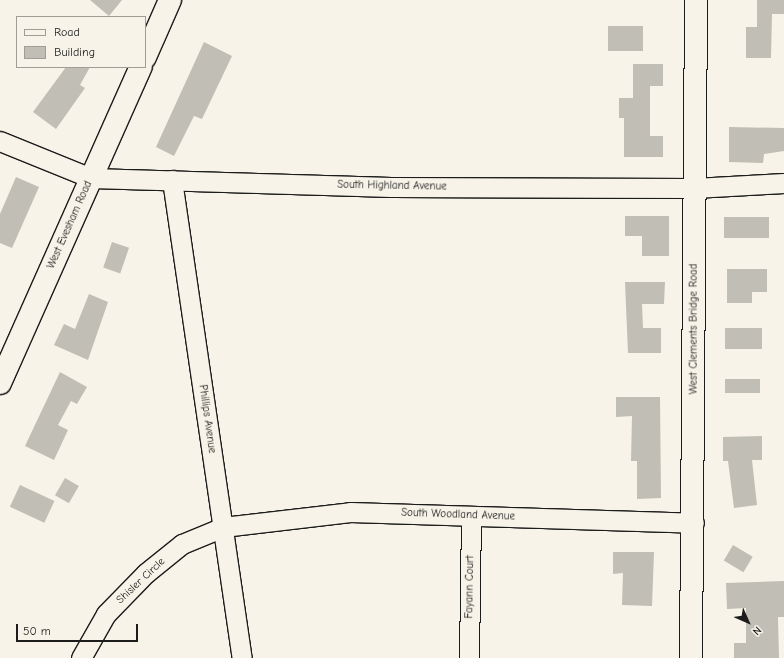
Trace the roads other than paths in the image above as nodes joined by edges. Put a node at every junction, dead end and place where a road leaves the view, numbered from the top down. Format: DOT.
graph roads {
  1 [pos="170,0"];
  2 [pos="696,0"];
  3 [pos="146,55"];
  4 [pos="140,68"];
  5 [pos="0,141"];
  6 [pos="91,178"];
  7 [pos="172,180"];
  8 [pos="784,183"];
  9 [pos="694,188"];
  10 [pos="0,383"];
  11 [pos="470,516"];
  12 [pos="694,523"];
  13 [pos="223,527"];
  14 [pos="81,658"];
  15 [pos="242,658"];
  16 [pos="469,658"];
  17 [pos="691,658"];
  1 -- 3 [label="main road"];
  2 -- 9 [label="main road, West Clements Bridge Road"];
  4 -- 6 [label="main road, West Evesham Road"];
  5 -- 6 [label="street"];
  6 -- 7 [label="street, South Highland Avenue"];
  6 -- 10 [label="main road, West Evesham Road"];
  7 -- 9 [label="street, South Highland Avenue"];
  7 -- 13 [label="street, Phillips Avenue"];
  8 -- 9 [label="street, South Highland Avenue"];
  9 -- 12 [label="main road, West Clements Bridge Road"];
  11 -- 12 [label="street, South Woodland Avenue"];
  11 -- 13 [label="street, South Woodland Avenue"];
  11 -- 16 [label="street, Fayann Court"];
  12 -- 17 [label="main road, West Clements Bridge Road"];
  13 -- 14 [label="street, Shisler Circle"];
  13 -- 15 [label="street, Phillips Avenue"];
}
